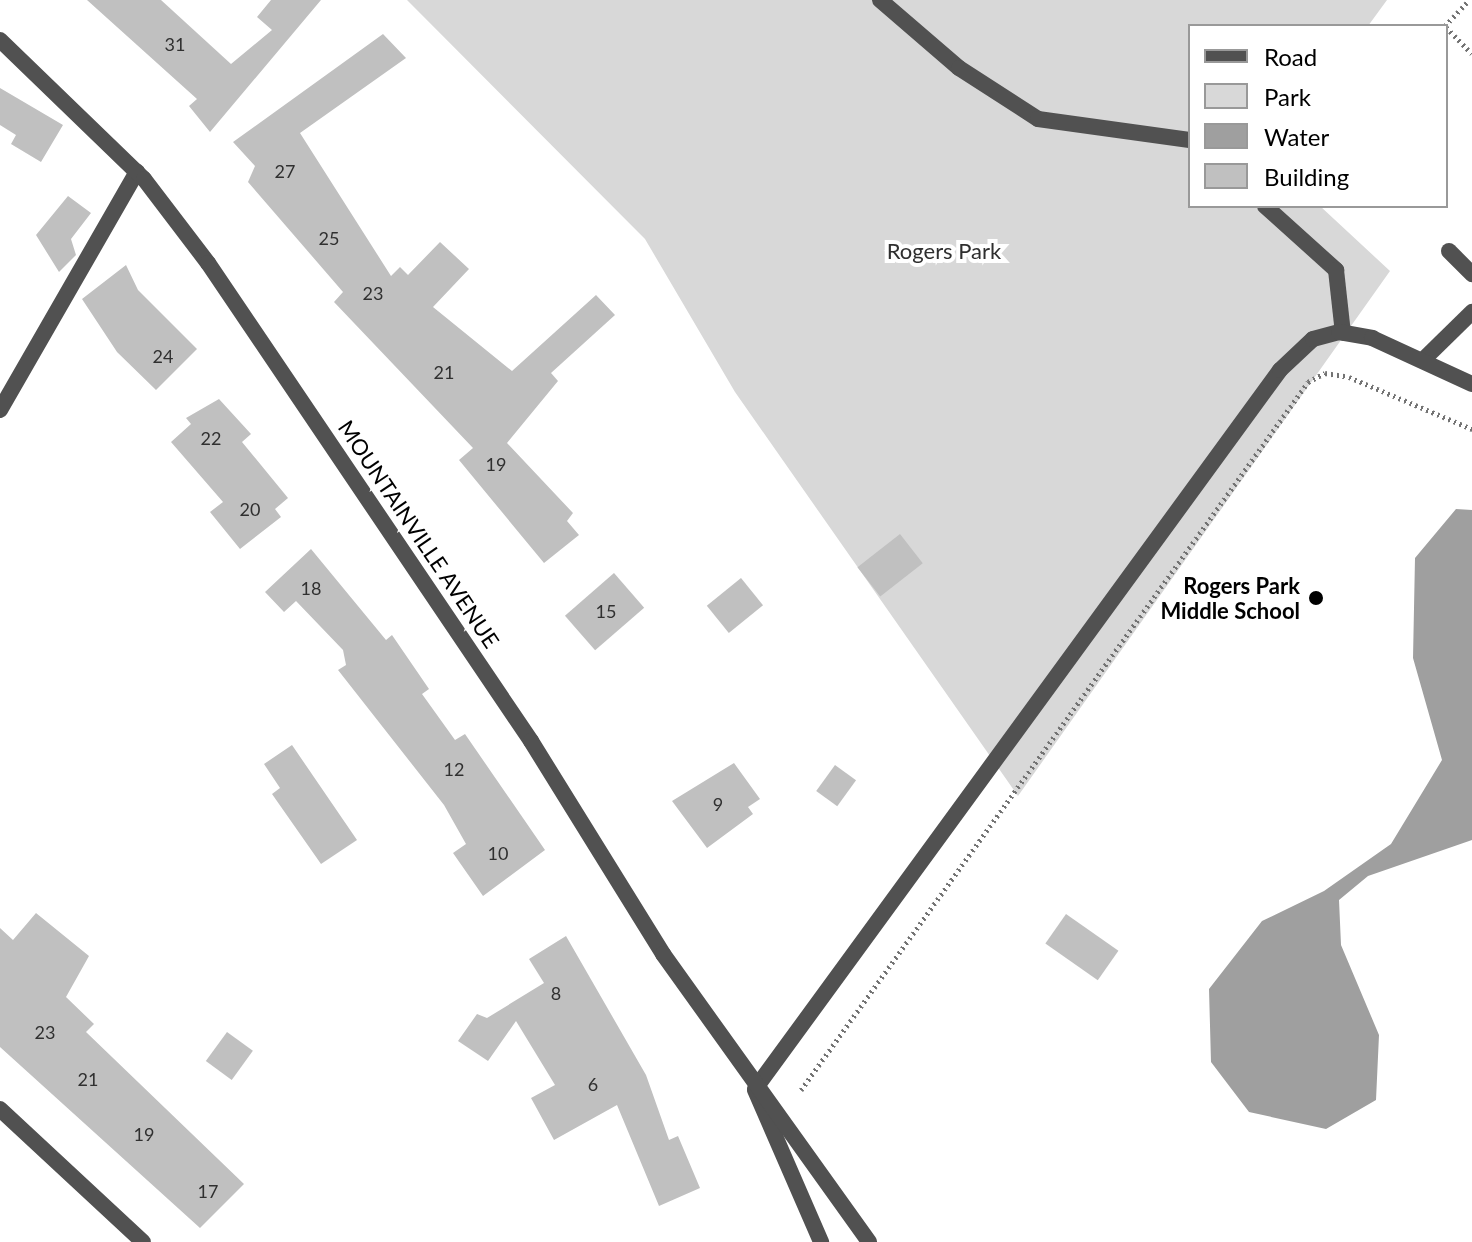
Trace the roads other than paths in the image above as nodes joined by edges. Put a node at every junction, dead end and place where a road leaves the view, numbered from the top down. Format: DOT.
graph roads {
  1 [pos="880,0"];
  2 [pos="0,40"];
  3 [pos="1188,140"];
  4 [pos="137,172"];
  5 [pos="1267,208"];
  6 [pos="1449,251"];
  7 [pos="1472,274"];
  8 [pos="1472,312"];
  9 [pos="1343,333"];
  10 [pos="1423,360"];
  11 [pos="1472,384"];
  12 [pos="0,410"];
  13 [pos="755,1089"];
  14 [pos="0,1109"];
  15 [pos="143,1242"];
  16 [pos="821,1242"];
  17 [pos="869,1242"];
  1 -- 3 [label="street"];
  2 -- 4 [label="street, MOUNTAINVILLE AVENUE"];
  4 -- 12 [label="street"];
  4 -- 13 [label="street, MOUNTAINVILLE AVENUE"];
  5 -- 9 [label="street"];
  6 -- 7 [label="street"];
  8 -- 10 [label="street"];
  9 -- 10 [label="street"];
  9 -- 13 [label="street"];
  10 -- 11 [label="street"];
  13 -- 16 [label="street"];
  13 -- 17 [label="street"];
  14 -- 15 [label="street"];
}
